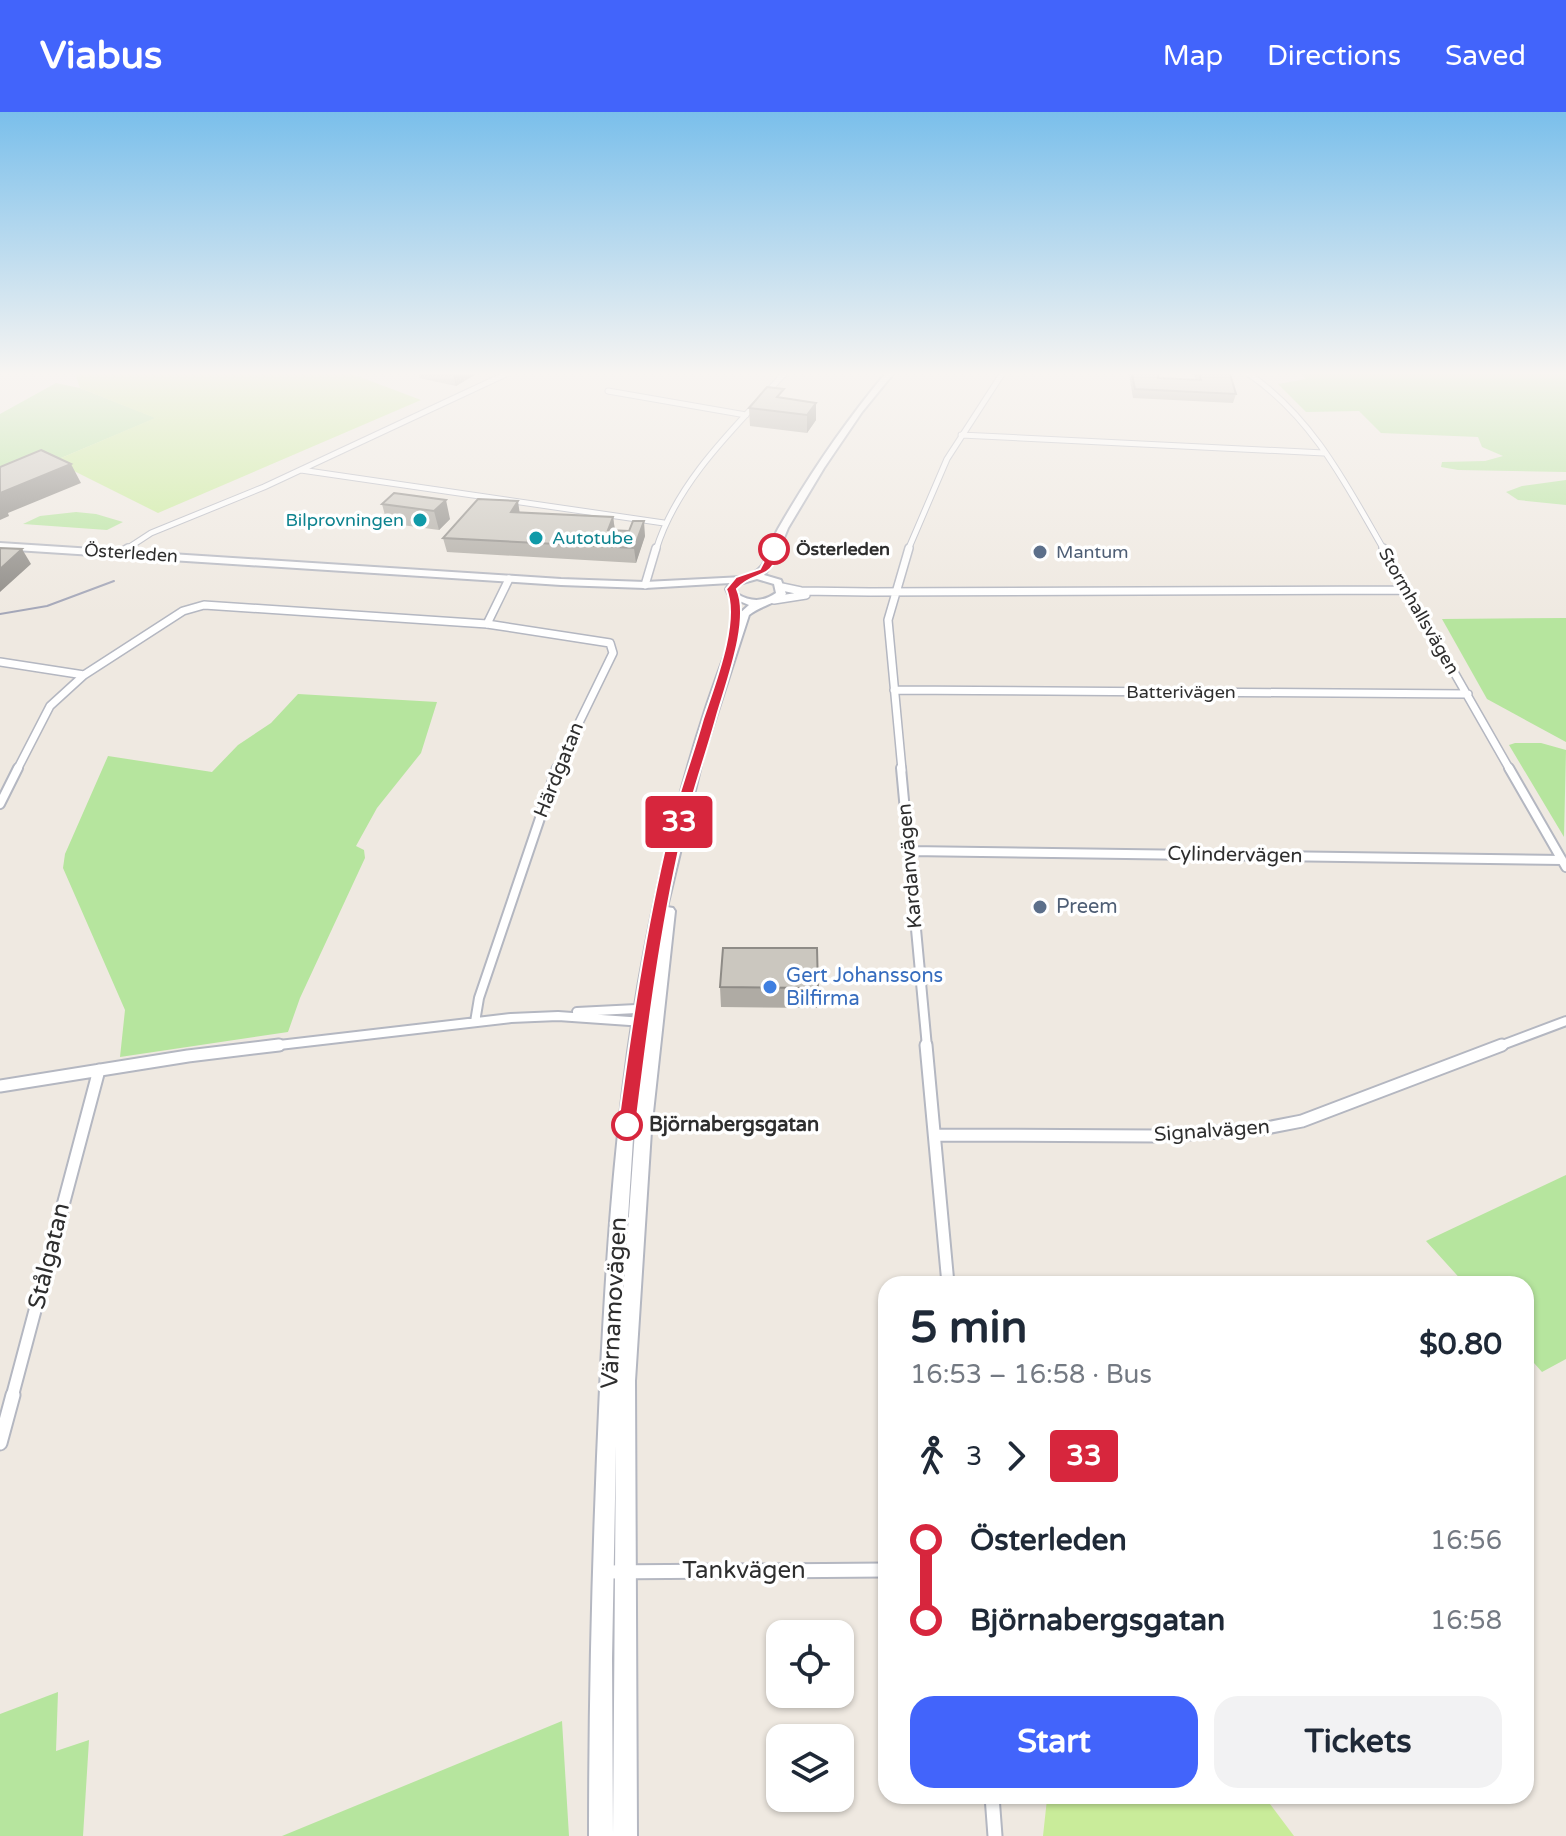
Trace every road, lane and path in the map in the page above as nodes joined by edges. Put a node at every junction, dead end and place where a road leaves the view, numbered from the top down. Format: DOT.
graph roads {
  1 [pos="334,454"];
  2 [pos="712,454"];
  3 [pos="829,454"];
  4 [pos="952,454"];
  5 [pos="1325,454"];
  6 [pos="301,470"];
  7 [pos="789,521"];
  8 [pos="664,523"];
  9 [pos="0,546"];
  10 [pos="120,553"];
  11 [pos="757,576"];
  12 [pos="509,579"];
  13 [pos="740,579"];
  14 [pos="780,584"];
  15 [pos="645,585"];
  16 [pos="1408,590"];
  17 [pos="844,592"];
  18 [pos="895,592"];
  19 [pos="733,595"];
  20 [pos="774,600"];
  21 [pos="758,603"];
  22 [pos="487,624"];
  23 [pos="0,662"];
  24 [pos="726,665"];
  25 [pos="84,675"];
  26 [pos="894,690"];
  27 [pos="1468,694"];
  28 [pos="0,804"];
  29 [pos="909,851"];
  30 [pos="1564,863"];
  31 [pos="647,1015"];
  32 [pos="1566,1021"];
  33 [pos="475,1022"];
  34 [pos="99,1070"];
  35 [pos="0,1086"];
  36 [pos="935,1135"];
  37 [pos="947,1276"];
  38 [pos="0,1443"];
  39 [pos="878,1570"];
  40 [pos="614,1571"];
  41 [pos="993,1804"];
  42 [pos="601,1836"];
  43 [pos="625,1836"];
  44 [pos="995,1836"];
  1 -- 6 [label="street"];
  2 -- 8 [label="street"];
  3 -- 7 [label="main road"];
  4 -- 18 [label="street, Kardanvägen"];
  5 -- 16 [label="street, Stormhallsvägen"];
  6 -- 8 [label="street"];
  6 -- 10 [label="street"];
  7 -- 11 [label="main road"];
  7 -- 14 [label="main road"];
  8 -- 15 [label="street"];
  9 -- 10 [label="main road, Österleden"];
  10 -- 12 [label="main road, Österleden"];
  11 -- 13 [label="main road"];
  11 -- 14 [label="main road"];
  12 -- 15 [label="main road, Österleden"];
  12 -- 22 [label="street"];
  13 -- 15 [label="main road, Österleden"];
  13 -- 19 [label="main road, Värnamovägen"];
  14 -- 17 [label="street"];
  14 -- 20 [label="main road"];
  15 -- 19 [label="main road, Österleden"];
  16 -- 18 [label="street"];
  16 -- 27 [label="street, Stormhallsvägen"];
  17 -- 18 [label="street"];
  17 -- 20 [label="street"];
  18 -- 26 [label="street, Kardanvägen"];
  19 -- 21 [label="main road"];
  19 -- 24 [label="main road, Värnamovägen"];
  20 -- 21 [label="main road"];
  21 -- 24 [label="main road, Värnamovägen"];
  22 -- 25 [label="street, Härdgatan"];
  22 -- 33 [label="street, Härdgatan"];
  23 -- 25 [label="street"];
  24 -- 31 [label="main road, Värnamovägen"];
  25 -- 28 [label="street"];
  26 -- 27 [label="street, Batterivägen"];
  26 -- 29 [label="street, Kardanvägen"];
  27 -- 30 [label="street, Stormhallsvägen"];
  29 -- 30 [label="street, Cylindervägen"];
  29 -- 36 [label="street, Kardanvägen"];
  31 -- 33 [label="street"];
  31 -- 40 [label="main road, Värnamovägen"];
  32 -- 36 [label="street, Signalvägen"];
  33 -- 34 [label="street"];
  34 -- 35 [label="street"];
  34 -- 38 [label="street, Stålgatan"];
  36 -- 37 [label="street, Kardanvägen"];
  39 -- 40 [label="street, Tankvägen"];
  40 -- 42 [label="main road, Värnamovägen"];
  40 -- 43 [label="main road, Värnamovägen"];
  41 -- 44 [label="street"];
}
